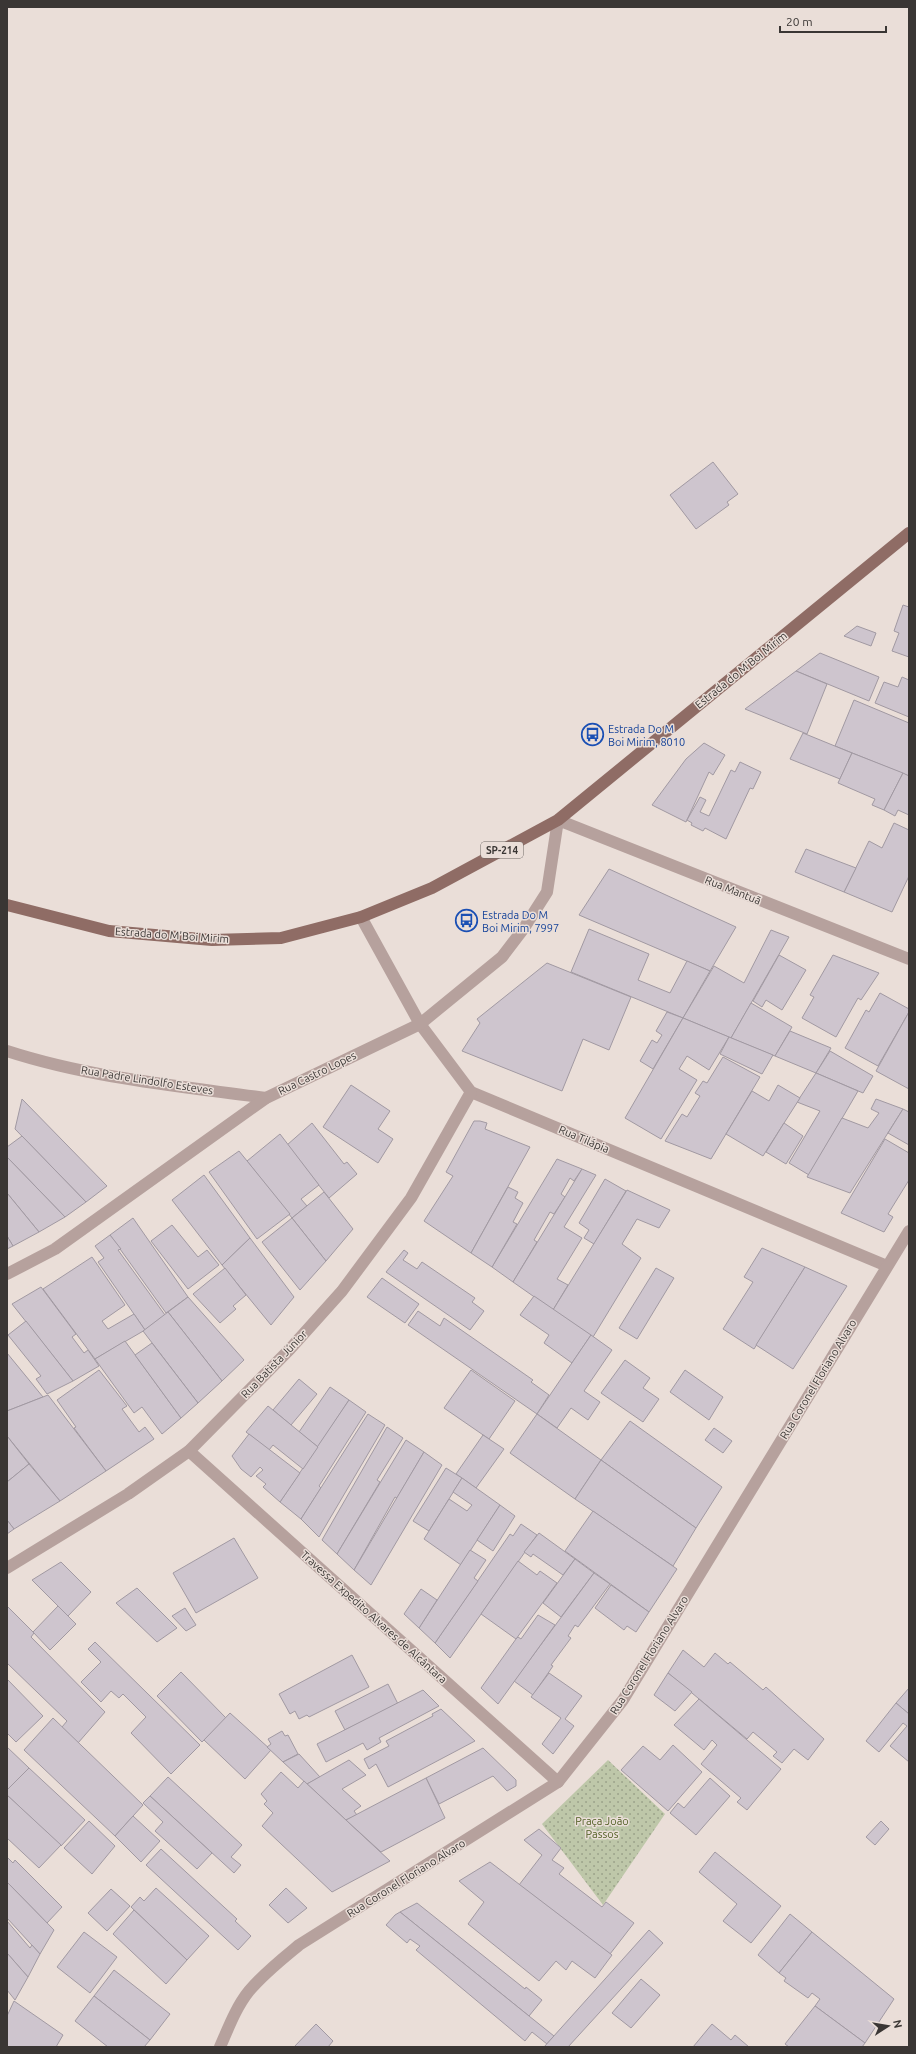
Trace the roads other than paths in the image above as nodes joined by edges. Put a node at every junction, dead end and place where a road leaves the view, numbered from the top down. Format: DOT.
graph roads {
  1 [pos="909,533"];
  2 [pos="558,820"];
  3 [pos="7,905"];
  4 [pos="361,917"];
  5 [pos="909,959"];
  6 [pos="420,1024"];
  7 [pos="7,1052"];
  8 [pos="471,1092"];
  9 [pos="266,1098"];
  10 [pos="909,1230"];
  11 [pos="887,1266"];
  12 [pos="7,1274"];
  13 [pos="189,1451"];
  14 [pos="7,1568"];
  15 [pos="558,1782"];
  16 [pos="220,2047"];
  1 -- 2 [label="main road, Estrada do M'Boi Mirim / SP-214"];
  2 -- 4 [label="main road, Estrada do M'Boi Mirim / SP-214"];
  2 -- 5 [label="street, Rua Mantuã"];
  2 -- 6 [label="street, Rua Castro Lopes"];
  3 -- 4 [label="main road, Estrada do M'Boi Mirim / SP-214"];
  4 -- 6 [label="street"];
  6 -- 8 [label="street"];
  6 -- 9 [label="street, Rua Castro Lopes"];
  7 -- 9 [label="street, Rua Padre Lindolfo Esteves"];
  8 -- 11 [label="street, Rua Tilápia"];
  8 -- 13 [label="street, Rua Batista Júnior"];
  9 -- 12 [label="street, Rua Castro Lopes"];
  10 -- 11 [label="street, Rua Coronel Floriano Alvaro"];
  11 -- 15 [label="street, Rua Coronel Floriano Alvaro"];
  13 -- 14 [label="street, Rua Batista Júnior"];
  13 -- 15 [label="street, Travessa Expedito Alvares de Alcântara"];
  15 -- 16 [label="street, Rua Coronel Floriano Alvaro"];
}
